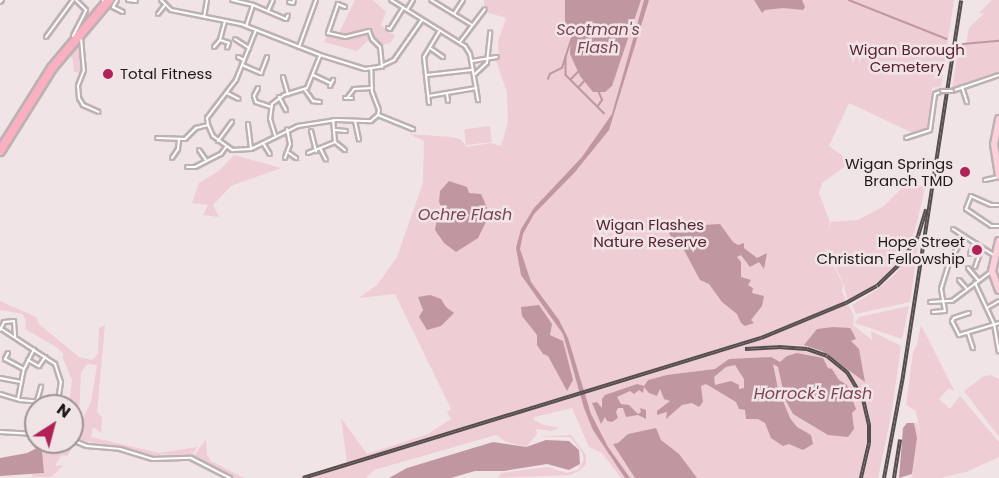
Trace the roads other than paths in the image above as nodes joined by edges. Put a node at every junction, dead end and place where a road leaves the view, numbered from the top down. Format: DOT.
graph roads {
  1 [pos="75,0"];
  2 [pos="117,0"];
  3 [pos="128,0"];
  4 [pos="161,0"];
  5 [pos="207,0"];
  6 [pos="232,0"];
  7 [pos="273,0"];
  8 [pos="316,0"];
  9 [pos="337,0"];
  10 [pos="393,0"];
  11 [pos="413,0"];
  12 [pos="430,0"];
  13 [pos="463,0"];
  14 [pos="136,1"];
  15 [pos="107,2"];
  16 [pos="438,2"];
  17 [pos="338,4"];
  18 [pos="165,5"];
  19 [pos="253,5"];
  20 [pos="345,7"];
  21 [pos="405,9"];
  22 [pos="485,9"];
  23 [pos="268,11"];
  24 [pos="123,12"];
  25 [pos="158,14"];
  26 [pos="454,14"];
  27 [pos="204,17"];
  28 [pos="286,19"];
  29 [pos="422,20"];
  30 [pos="225,21"];
  31 [pos="472,25"];
  32 [pos="246,26"];
  33 [pos="388,28"];
  34 [pos="256,30"];
  35 [pos="440,30"];
  36 [pos="490,32"];
  37 [pos="46,36"];
  38 [pos="77,38"];
  39 [pos="235,39"];
  40 [pos="220,40"];
  41 [pos="460,42"];
  42 [pos="214,47"];
  43 [pos="299,47"];
  44 [pos="227,48"];
  45 [pos="249,48"];
  46 [pos="430,48"];
  47 [pos="68,53"];
  48 [pos="320,55"];
  49 [pos="443,55"];
  50 [pos="238,57"];
  51 [pos="267,57"];
  52 [pos="497,57"];
  53 [pos="488,58"];
  54 [pos="244,60"];
  55 [pos="471,61"];
  56 [pos="242,65"];
  57 [pos="382,67"];
  58 [pos="54,69"];
  59 [pos="371,69"];
  60 [pos="473,70"];
  61 [pos="313,75"];
  62 [pos="427,75"];
  63 [pos="474,75"];
  64 [pos="999,75"];
  65 [pos="283,77"];
  66 [pos="331,83"];
  67 [pos="962,87"];
  68 [pos="258,88"];
  69 [pos="372,88"];
  70 [pos="476,88"];
  71 [pos="305,90"];
  72 [pos="227,93"];
  73 [pos="447,93"];
  74 [pos="288,94"];
  75 [pos="428,97"];
  76 [pos="279,98"];
  77 [pos="348,98"];
  78 [pos="237,99"];
  79 [pos="478,100"];
  80 [pos="448,101"];
  81 [pos="320,102"];
  82 [pos="967,102"];
  83 [pos="429,103"];
  84 [pos="271,107"];
  85 [pos="286,110"];
  86 [pos="99,112"];
  87 [pos="378,116"];
  88 [pos="999,119"];
  89 [pos="333,120"];
  90 [pos="355,121"];
  91 [pos="230,124"];
  92 [pos="207,125"];
  93 [pos="249,127"];
  94 [pos="287,129"];
  95 [pos="413,129"];
  96 [pos="335,130"];
  97 [pos="311,131"];
  98 [pos="346,131"];
  99 [pos="275,135"];
  100 [pos="906,138"];
  101 [pos="179,139"];
  102 [pos="358,139"];
  103 [pos="159,140"];
  104 [pos="218,141"];
  105 [pos="335,142"];
  106 [pos="263,143"];
  107 [pos="0,144"];
  108 [pos="997,144"];
  109 [pos="226,147"];
  110 [pos="320,148"];
  111 [pos="251,149"];
  112 [pos="199,150"];
  113 [pos="345,150"];
  114 [pos="316,151"];
  115 [pos="0,152"];
  116 [pos="268,152"];
  117 [pos="289,153"];
  118 [pos="310,154"];
  119 [pos="174,158"];
  120 [pos="285,158"];
  121 [pos="296,158"];
  122 [pos="206,160"];
  123 [pos="326,160"];
  124 [pos="187,167"];
  125 [pos="999,176"];
  126 [pos="985,180"];
  127 [pos="997,205"];
  128 [pos="999,226"];
  129 [pos="953,229"];
  130 [pos="964,236"];
  131 [pos="999,241"];
  132 [pos="975,243"];
  133 [pos="982,248"];
  134 [pos="997,253"];
  135 [pos="970,255"];
  136 [pos="975,267"];
  137 [pos="968,268"];
  138 [pos="994,269"];
  139 [pos="959,280"];
  140 [pos="976,282"];
  141 [pos="967,289"];
  142 [pos="999,290"];
  143 [pos="999,301"];
  144 [pos="930,302"];
  145 [pos="942,302"];
  146 [pos="966,308"];
  147 [pos="987,308"];
  148 [pos="933,312"];
  149 [pos="999,322"];
  150 [pos="994,324"];
  151 [pos="0,329"];
  152 [pos="968,333"];
  153 [pos="15,337"];
  154 [pos="973,348"];
  155 [pos="34,349"];
  156 [pos="999,350"];
  157 [pos="8,353"];
  158 [pos="45,357"];
  159 [pos="28,360"];
  160 [pos="24,369"];
  161 [pos="0,378"];
  162 [pos="20,382"];
  163 [pos="40,386"];
  164 [pos="0,394"];
  165 [pos="38,394"];
  166 [pos="60,394"];
  167 [pos="18,399"];
  168 [pos="24,400"];
  169 [pos="0,432"];
  170 [pos="24,433"];
  171 [pos="84,446"];
  172 [pos="230,478"];
  1 -- 37 [label="street"];
  1 -- 38 [label="street"];
  2 -- 15 [label="street"];
  3 -- 14 [label="street"];
  4 -- 18 [label="street"];
  5 -- 27 [label="street"];
  6 -- 19 [label="street"];
  7 -- 23 [label="street"];
  8 -- 43 [label="street"];
  9 -- 17 [label="street"];
  10 -- 21 [label="street"];
  11 -- 21 [label="street"];
  12 -- 16 [label="street"];
  13 -- 26 [label="street"];
  15 -- 24 [label="street"];
  15 -- 38 [label="highway"];
  16 -- 26 [label="street"];
  17 -- 20 [label="street"];
  17 -- 57 [label="street"];
  18 -- 25 [label="street"];
  18 -- 27 [label="street"];
  19 -- 23 [label="street"];
  19 -- 32 [label="street"];
  21 -- 29 [label="street"];
  21 -- 33 [label="street"];
  22 -- 31 [label="street"];
  23 -- 28 [label="street"];
  26 -- 31 [label="street"];
  27 -- 30 [label="street"];
  29 -- 35 [label="street"];
  29 -- 57 [label="street"];
  30 -- 32 [label="street"];
  30 -- 40 [label="street"];
  31 -- 41 [label="street"];
  32 -- 34 [label="street"];
  34 -- 43 [label="street"];
  34 -- 45 [label="street"];
  35 -- 41 [label="street"];
  35 -- 46 [label="street"];
  36 -- 53 [label="street"];
  38 -- 58 [label="highway"];
  38 -- 86 [label="street"];
  38 -- 107 [label="highway"];
  39 -- 45 [label="street"];
  40 -- 42 [label="street"];
  40 -- 44 [label="street"];
  41 -- 55 [label="street"];
  43 -- 48 [label="street"];
  45 -- 54 [label="street"];
  46 -- 49 [label="street"];
  46 -- 62 [label="street"];
  47 -- 58 [label="street"];
  48 -- 59 [label="street"];
  48 -- 61 [label="street"];
  50 -- 54 [label="street"];
  51 -- 56 [label="street"];
  52 -- 53 [label="street"];
  53 -- 55 [label="street"];
  53 -- 63 [label="street"];
  54 -- 56 [label="street"];
  55 -- 60 [label="street"];
  56 -- 72 [label="street"];
  57 -- 59 [label="street"];
  58 -- 115 [label="highway"];
  59 -- 69 [label="street"];
  60 -- 62 [label="street"];
  60 -- 63 [label="street"];
  61 -- 66 [label="street"];
  61 -- 71 [label="street"];
  62 -- 75 [label="street"];
  63 -- 70 [label="street"];
  64 -- 67 [label="street"];
  65 -- 74 [label="street"];
  67 -- 82 [label="street"];
  67 -- 100 [label="street, bridge"];
  68 -- 84 [label="street"];
  69 -- 77 [label="street"];
  69 -- 87 [label="street"];
  70 -- 73 [label="street"];
  70 -- 79 [label="street"];
  71 -- 74 [label="street"];
  71 -- 81 [label="street"];
  72 -- 78 [label="street"];
  72 -- 92 [label="street"];
  73 -- 75 [label="street"];
  73 -- 80 [label="street"];
  74 -- 76 [label="street"];
  75 -- 83 [label="street"];
  76 -- 84 [label="street"];
  76 -- 85 [label="street"];
  84 -- 99 [label="street"];
  87 -- 90 [label="street"];
  87 -- 95 [label="street"];
  88 -- 108 [label="main road"];
  89 -- 90 [label="street"];
  89 -- 94 [label="street"];
  89 -- 96 [label="street"];
  90 -- 102 [label="street"];
  91 -- 104 [label="street"];
  92 -- 101 [label="street"];
  92 -- 104 [label="street"];
  93 -- 111 [label="street"];
  94 -- 99 [label="street"];
  94 -- 117 [label="street"];
  96 -- 98 [label="street"];
  96 -- 105 [label="street"];
  97 -- 114 [label="street"];
  99 -- 106 [label="street"];
  101 -- 103 [label="street"];
  101 -- 119 [label="street"];
  104 -- 109 [label="street"];
  105 -- 110 [label="street"];
  105 -- 113 [label="street"];
  106 -- 111 [label="street"];
  106 -- 116 [label="street"];
  108 -- 125 [label="main road"];
  109 -- 111 [label="street"];
  109 -- 122 [label="street"];
  110 -- 114 [label="street"];
  110 -- 123 [label="street"];
  112 -- 122 [label="street"];
  114 -- 118 [label="street"];
  117 -- 120 [label="street"];
  117 -- 121 [label="street"];
  122 -- 124 [label="street"];
  125 -- 126 [label="street"];
  127 -- 128 [label="street"];
  129 -- 130 [label="street"];
  130 -- 132 [label="street"];
  130 -- 145 [label="street"];
  131 -- 134 [label="main road"];
  132 -- 133 [label="street"];
  132 -- 135 [label="street"];
  133 -- 134 [label="street"];
  133 -- 136 [label="street"];
  134 -- 138 [label="main road"];
  137 -- 140 [label="street"];
  138 -- 140 [label="street"];
  138 -- 142 [label="main road"];
  139 -- 141 [label="street"];
  140 -- 141 [label="street"];
  140 -- 147 [label="street"];
  141 -- 145 [label="street"];
  143 -- 147 [label="street"];
  144 -- 145 [label="street"];
  145 -- 148 [label="street"];
  146 -- 152 [label="street"];
  147 -- 150 [label="street"];
  149 -- 150 [label="street"];
  150 -- 152 [label="street"];
  150 -- 156 [label="street"];
  151 -- 153 [label="street"];
  151 -- 153 [label="street"];
  152 -- 154 [label="street"];
  153 -- 155 [label="street"];
  155 -- 158 [label="street"];
  155 -- 159 [label="street"];
  157 -- 160 [label="street"];
  158 -- 159 [label="street"];
  158 -- 166 [label="street"];
  159 -- 160 [label="street"];
  160 -- 162 [label="street"];
  161 -- 162 [label="street"];
  162 -- 167 [label="street"];
  163 -- 165 [label="street"];
  164 -- 167 [label="street"];
  167 -- 168 [label="street"];
  169 -- 170 [label="street"];
  171 -- 172 [label="street"];
}
